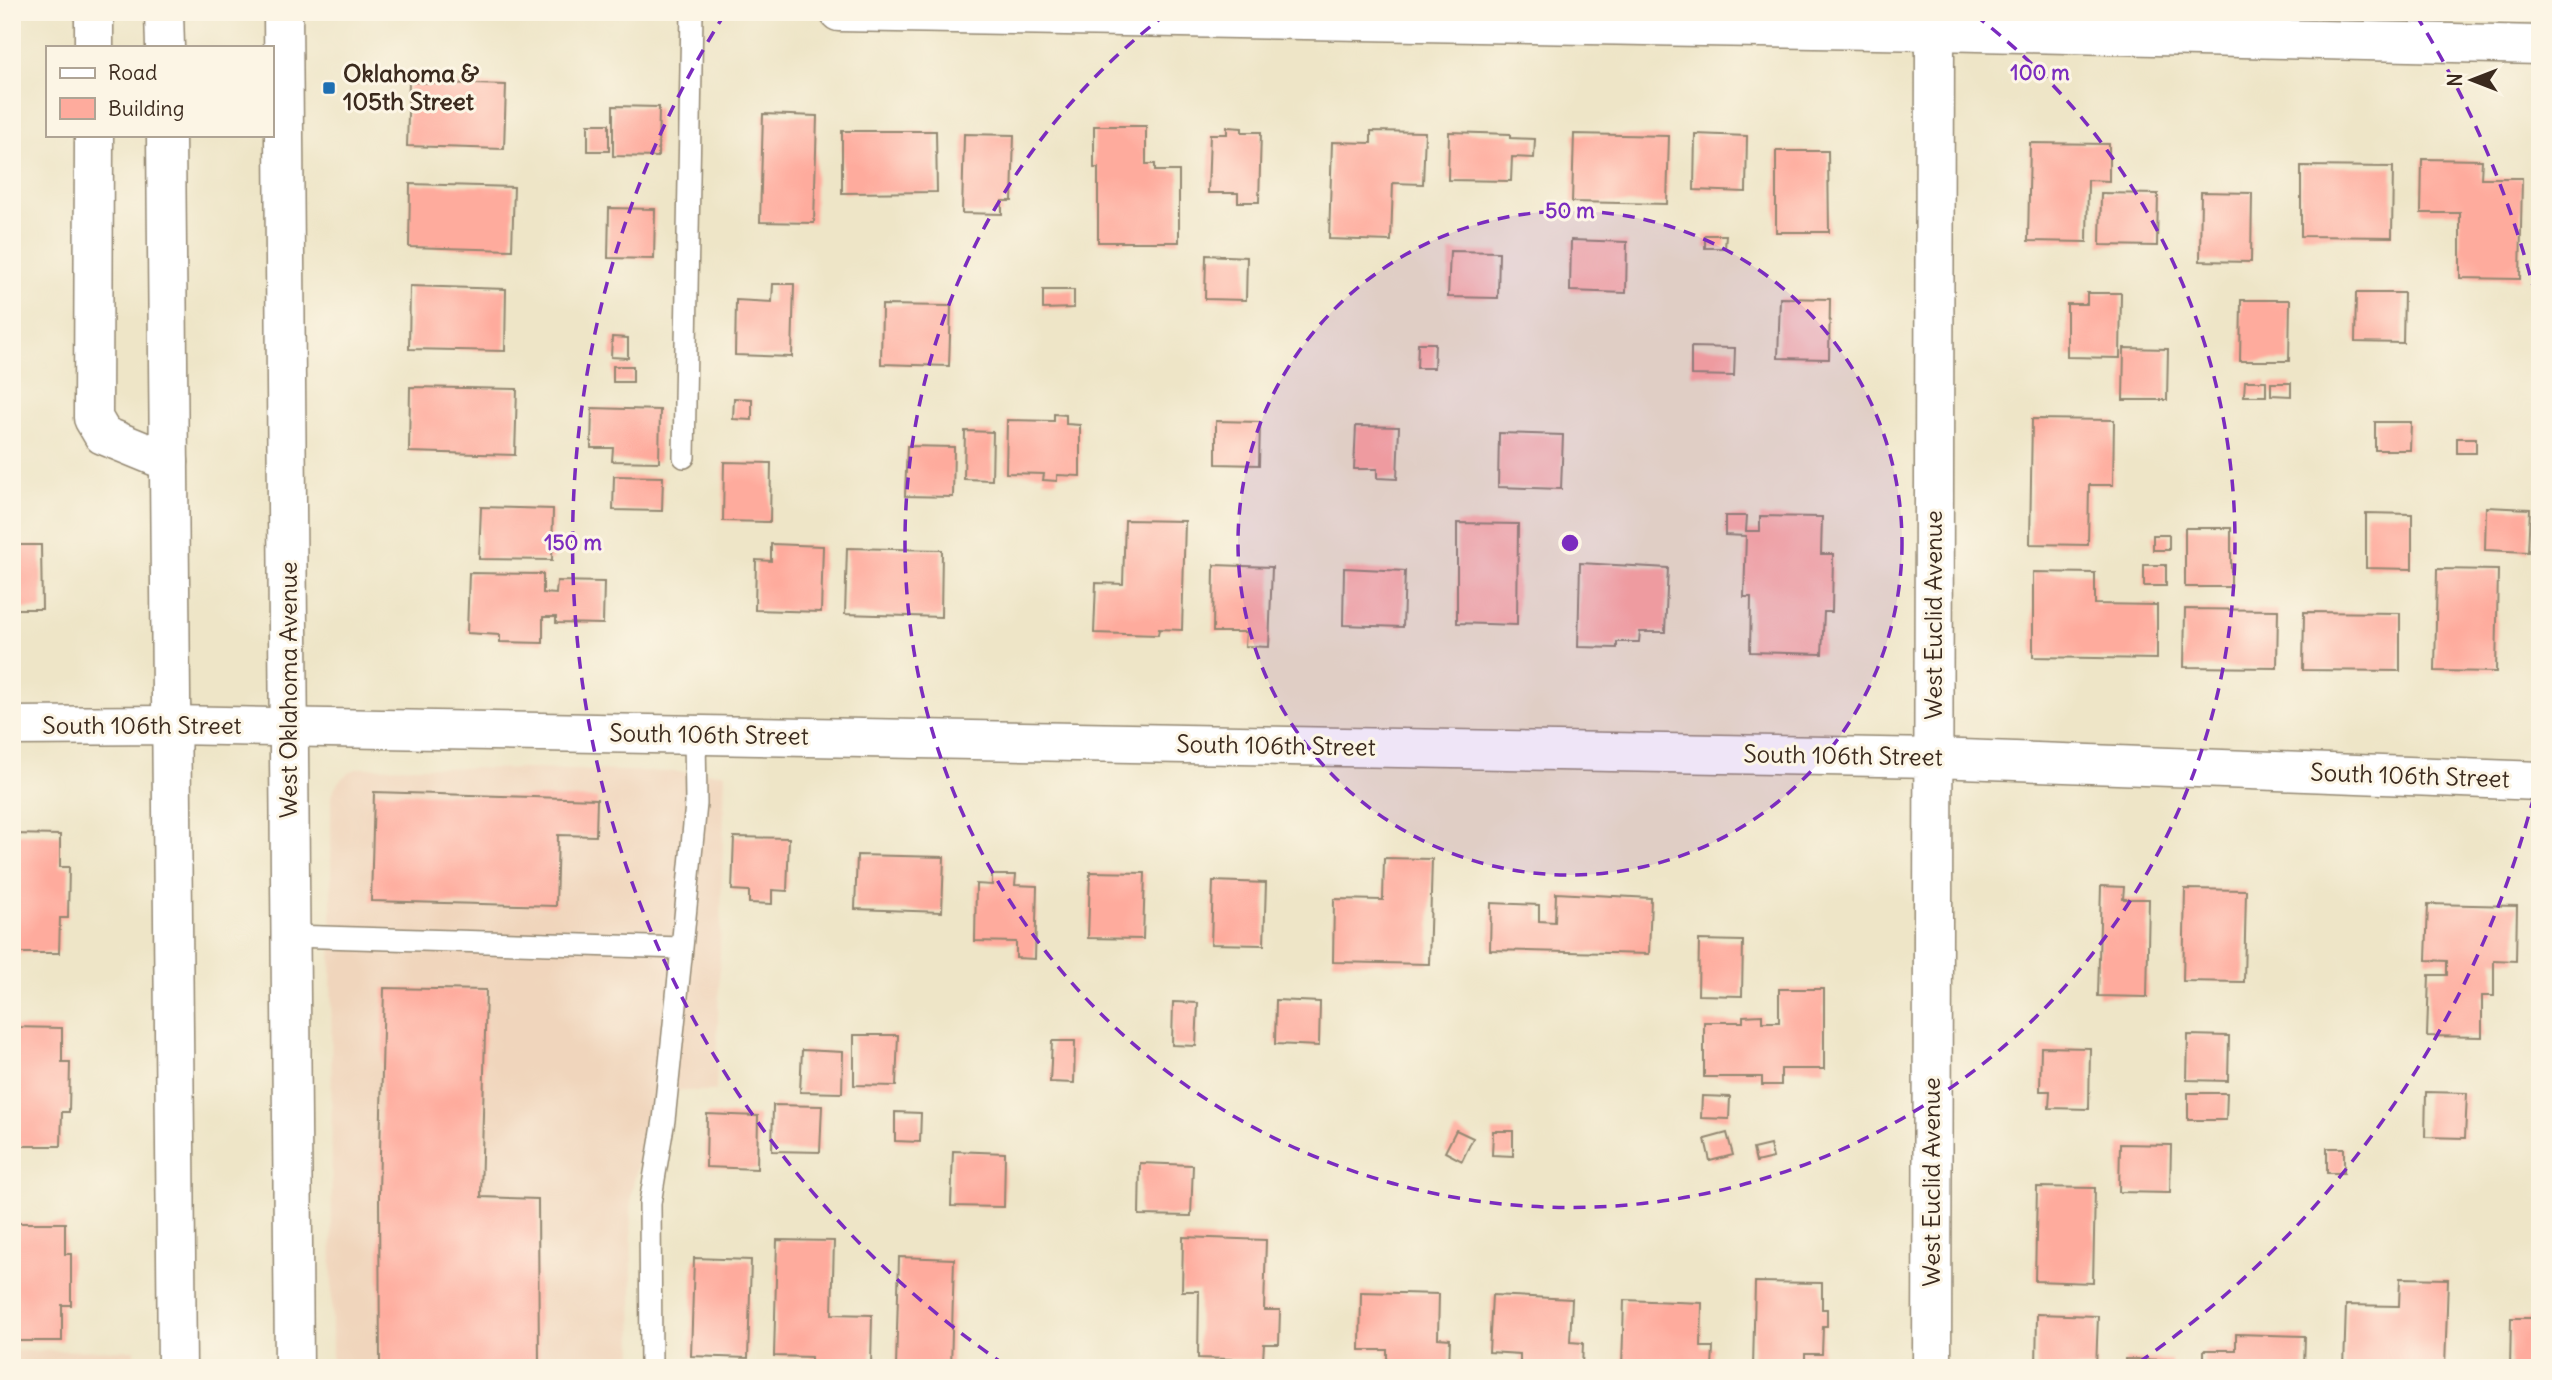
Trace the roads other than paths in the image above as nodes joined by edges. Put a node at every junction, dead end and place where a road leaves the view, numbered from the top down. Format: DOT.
graph roads {
  1 [pos="94,12"];
  2 [pos="164,12"];
  3 [pos="283,12"];
  4 [pos="692,12"];
  5 [pos="839,12"];
  6 [pos="1914,24"];
  7 [pos="2540,45"];
  8 [pos="94,46"];
  9 [pos="165,46"];
  10 [pos="94,136"];
  11 [pos="166,136"];
  12 [pos="684,457"];
  13 [pos="169,462"];
  14 [pos="171,725"];
  15 [pos="12,726"];
  16 [pos="289,727"];
  17 [pos="695,735"];
  18 [pos="1934,758"];
  19 [pos="2540,780"];
  20 [pos="291,936"];
  21 [pos="682,948"];
  22 [pos="177,1368"];
  23 [pos="294,1368"];
  24 [pos="651,1368"];
  25 [pos="1932,1368"];
  1 -- 8 [label="street"];
  2 -- 9 [label="street"];
  3 -- 16 [label="street, West Oklahoma Avenue"];
  4 -- 12 [label="lane"];
  5 -- 6 [label="street"];
  6 -- 7 [label="street"];
  6 -- 18 [label="street, West Euclid Avenue"];
  10 -- 13 [label="street"];
  11 -- 13 [label="street"];
  13 -- 14 [label="street"];
  14 -- 15 [label="street, South 106th Street"];
  14 -- 16 [label="street, South 106th Street"];
  14 -- 22 [label="street"];
  16 -- 17 [label="street, South 106th Street"];
  16 -- 20 [label="street, West Oklahoma Avenue"];
  17 -- 18 [label="street, South 106th Street"];
  17 -- 21 [label="lane"];
  18 -- 19 [label="street, South 106th Street"];
  18 -- 25 [label="street, West Euclid Avenue"];
  20 -- 21 [label="lane"];
  20 -- 23 [label="street, West Oklahoma Avenue"];
  21 -- 24 [label="lane"];
}
